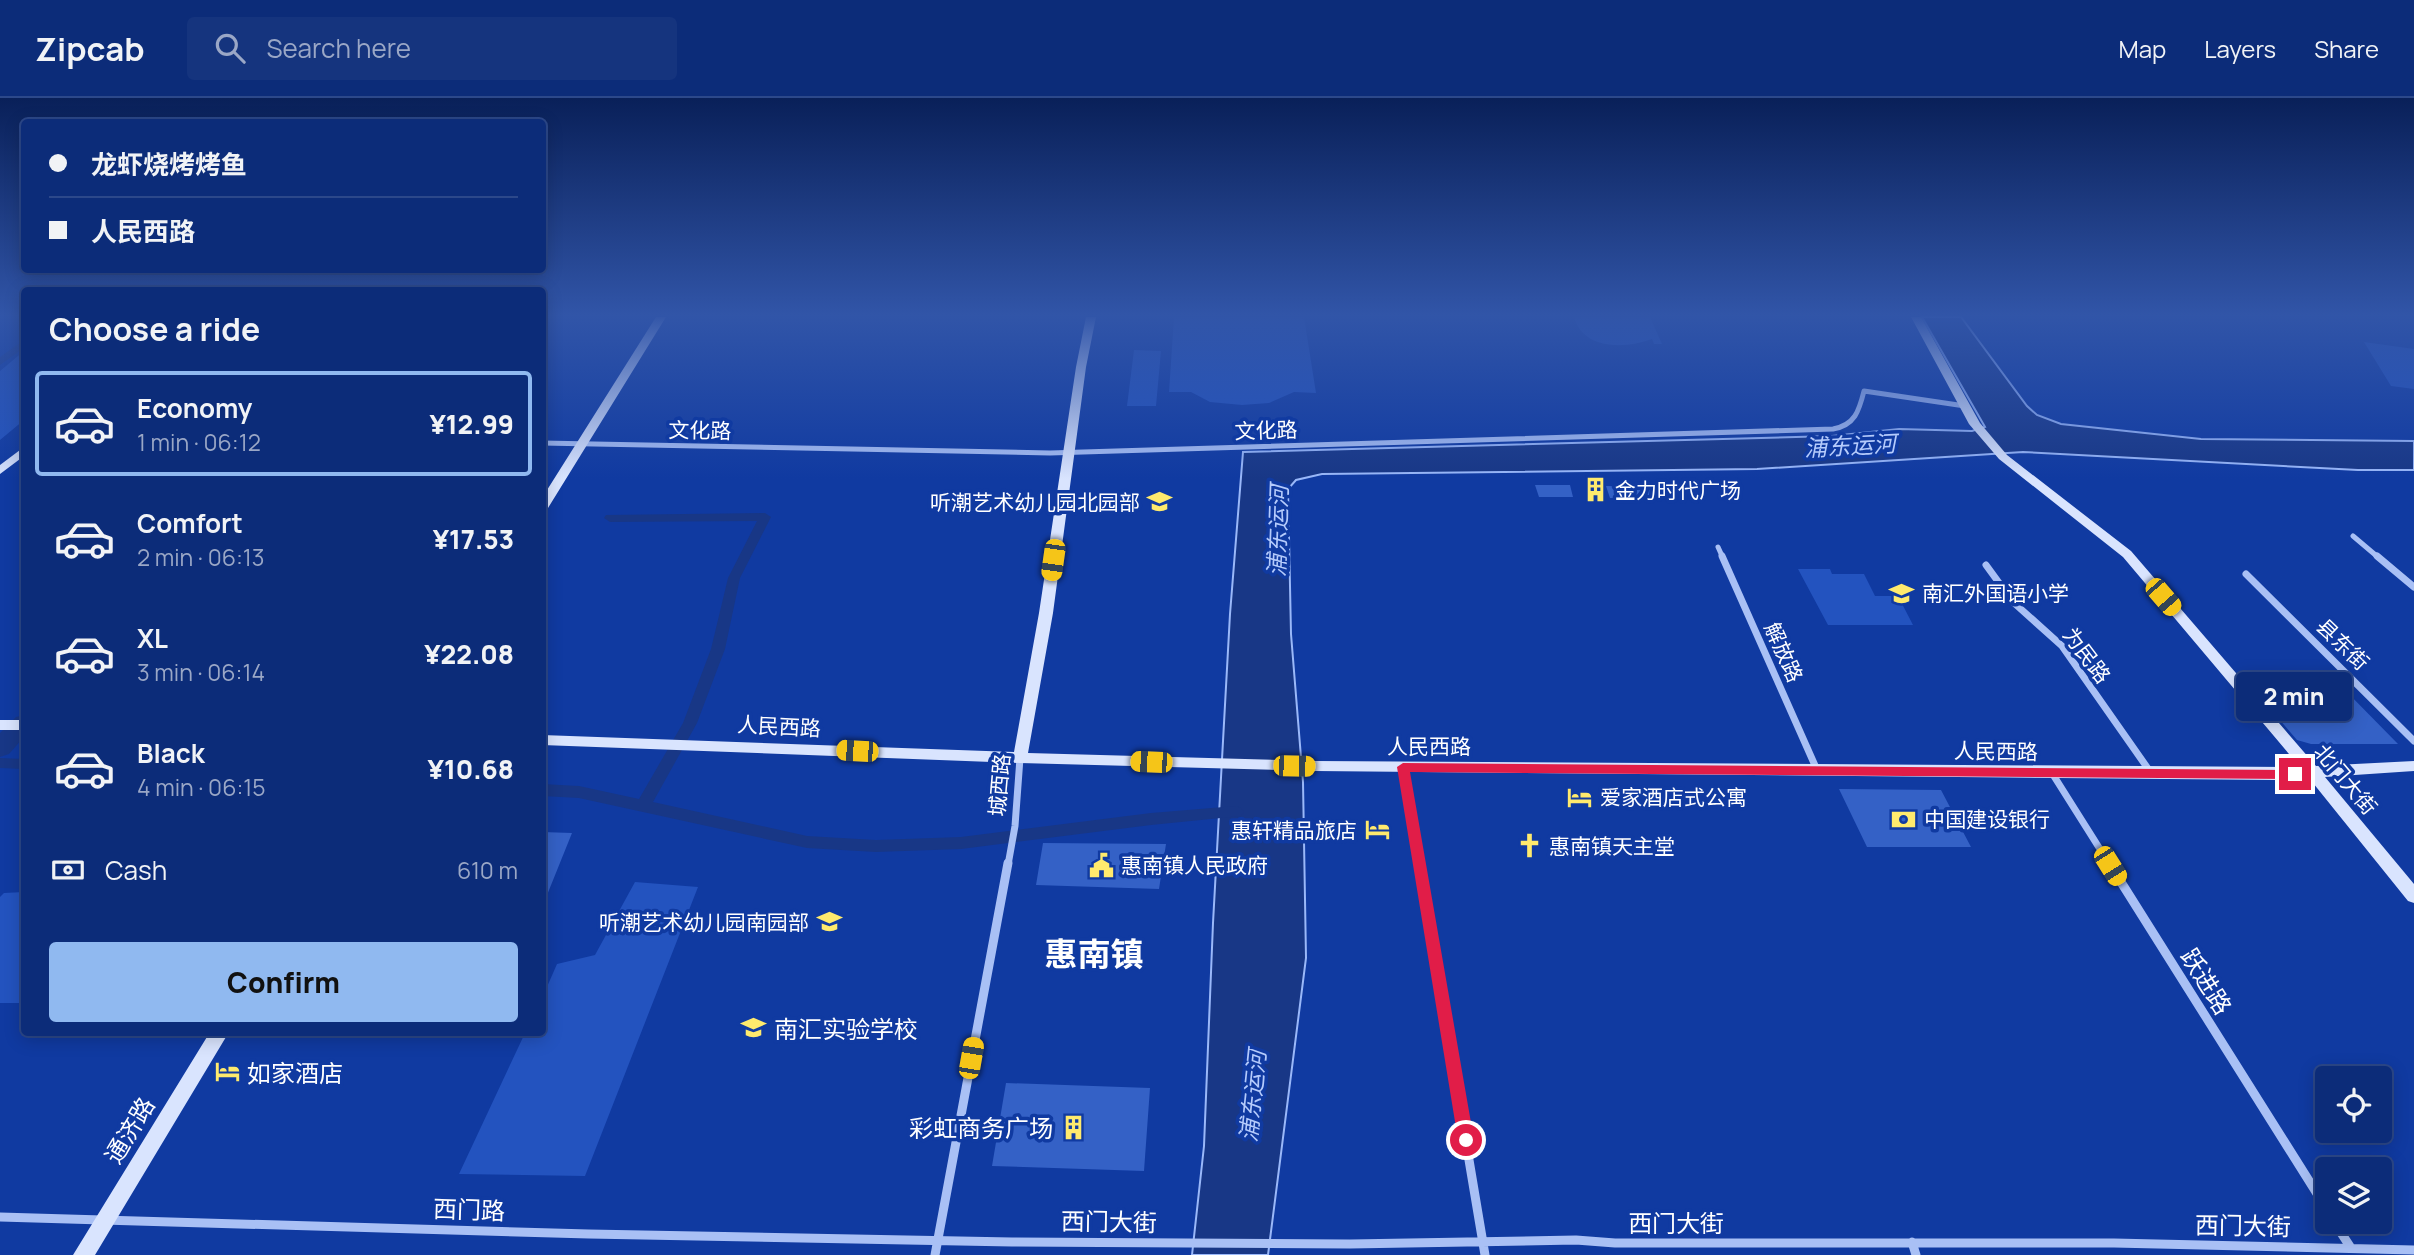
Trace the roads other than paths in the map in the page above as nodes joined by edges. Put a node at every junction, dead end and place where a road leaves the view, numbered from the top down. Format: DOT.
graph roads {
  1 [pos="627,371"];
  2 [pos="1082,371"];
  3 [pos="1946,371"];
  4 [pos="1965,406"];
  5 [pos="546,443"];
  6 [pos="582,444"];
  7 [pos="21,445"];
  8 [pos="21,446"];
  9 [pos="1069,452"];
  10 [pos="0,460"];
  11 [pos="0,471"];
  12 [pos="546,502"];
  13 [pos="2353,536"];
  14 [pos="1718,547"];
  15 [pos="1986,565"];
  16 [pos="2246,574"];
  17 [pos="2414,587"];
  18 [pos="0,724"];
  19 [pos="21,725"];
  20 [pos="546,740"];
  21 [pos="2414,741"];
  22 [pos="1020,758"];
  23 [pos="2414,765"];
  24 [pos="1403,767"];
  25 [pos="1817,771"];
  26 [pos="2052,773"];
  27 [pos="2152,773"];
  28 [pos="2315,774"];
  29 [pos="2414,896"];
  30 [pos="218,1036"];
  31 [pos="2315,1190"];
  32 [pos="0,1217"];
  33 [pos="106,1218"];
  34 [pos="2342,1234"];
  35 [pos="938,1240"];
  36 [pos="1912,1242"];
  37 [pos="1483,1243"];
  38 [pos="2351,1248"];
  39 [pos="2414,1250"];
  40 [pos="2290,1251"];
  41 [pos="83,1255"];
  42 [pos="935,1255"];
  43 [pos="1485,1255"];
  44 [pos="1916,1255"];
  1 -- 6 [label="street"];
  2 -- 9 [label="street, 城西路"];
  3 -- 4 [label="street, 北门大街"];
  4 -- 9 [label="street, 文化路"];
  4 -- 28 [label="street, 北门大街"];
  5 -- 6 [label="street, 文化路"];
  6 -- 9 [label="street, 文化路"];
  6 -- 12 [label="street"];
  7 -- 10 [label="street"];
  8 -- 11 [label="street"];
  9 -- 22 [label="street, 城西路"];
  13 -- 17 [label="street"];
  14 -- 25 [label="street, 解放路"];
  15 -- 27 [label="street, 为民路"];
  16 -- 21 [label="street, 县东街"];
  18 -- 19 [label="street"];
  20 -- 22 [label="street, 人民西路"];
  22 -- 24 [label="street, 人民西路"];
  22 -- 35 [label="street, 城西路"];
  23 -- 28 [label="street, 人民西路"];
  24 -- 25 [label="street, 人民西路"];
  24 -- 37 [label="street"];
  25 -- 26 [label="street, 人民西路"];
  26 -- 27 [label="street, 人民西路"];
  26 -- 31 [label="street, 跃进路"];
  27 -- 28 [label="street, 人民西路"];
  28 -- 29 [label="street, 北门大街"];
  30 -- 33 [label="street, 通济路"];
  32 -- 33 [label="street, 西门路"];
  33 -- 35 [label="street, 西门路"];
  33 -- 41 [label="street, 通济路"];
  34 -- 38 [label="street"];
  35 -- 37 [label="street, 西门大街"];
  35 -- 42 [label="street, 城西路"];
  36 -- 37 [label="street, 西门大街"];
  36 -- 40 [label="street, 西门大街"];
  36 -- 44 [label="street"];
  37 -- 43 [label="street"];
  38 -- 39 [label="street, 西门大街"];
  38 -- 40 [label="street, 西门大街"];
}
